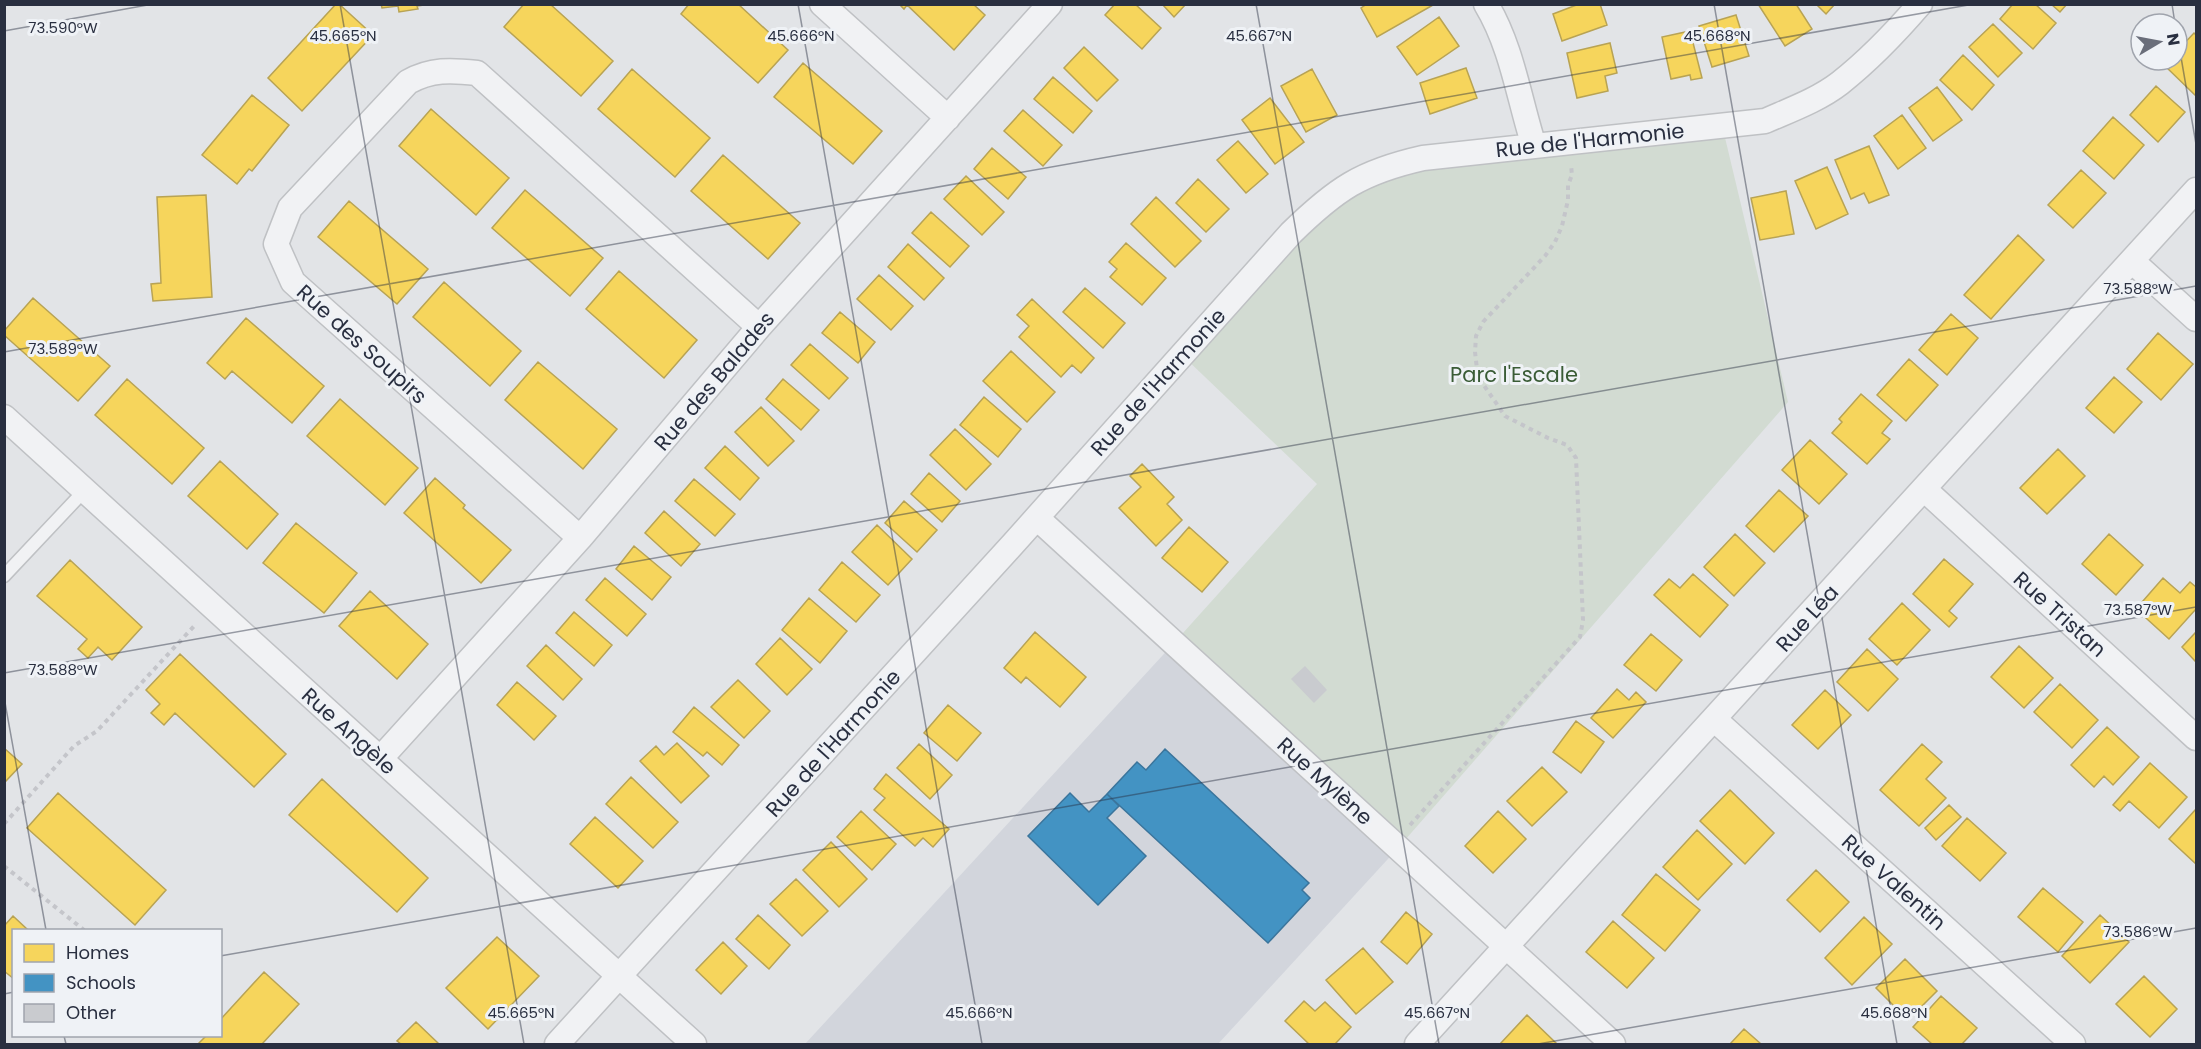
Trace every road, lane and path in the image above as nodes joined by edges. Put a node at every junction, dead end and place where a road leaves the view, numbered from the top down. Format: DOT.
graph roads {
  1 [pos="822,4"];
  2 [pos="1050,4"];
  3 [pos="1486,4"];
  4 [pos="1920,4"];
  5 [pos="948,118"];
  6 [pos="1568,142"];
  7 [pos="1534,146"];
  8 [pos="2196,190"];
  9 [pos="2132,261"];
  10 [pos="2196,319"];
  11 [pos="759,327"];
  12 [pos="4,417"];
  13 [pos="1924,489"];
  14 [pos="85,490"];
  15 [pos="1037,518"];
  16 [pos="580,538"];
  17 [pos="4,576"];
  18 [pos="213,606"];
  19 [pos="1714,719"];
  20 [pos="2196,738"];
  21 [pos="380,759"];
  22 [pos="4,824"];
  23 [pos="1394,844"];
  24 [pos="4,866"];
  25 [pos="83,929"];
  26 [pos="1506,947"];
  27 [pos="620,977"];
  28 [pos="557,1044"];
  29 [pos="694,1044"];
  30 [pos="1417,1044"];
  31 [pos="1613,1044"];
  32 [pos="2073,1044"];
  1 -- 5 [label="street"];
  2 -- 5 [label="street, Rue des Balades"];
  3 -- 7 [label="street"];
  4 -- 6 [label="street, Rue de l'Harmonie"];
  5 -- 11 [label="street, Rue des Balades"];
  6 -- 7 [label="street, Rue de l'Harmonie"];
  6 -- 23 [label="path"];
  7 -- 15 [label="street, Rue de l'Harmonie"];
  8 -- 9 [label="street, Rue Léa"];
  9 -- 10 [label="street"];
  9 -- 13 [label="street, Rue Léa"];
  11 -- 16 [label="street, Rue des Balades"];
  11 -- 16 [label="street, Rue des Soupirs"];
  12 -- 14 [label="street, Rue Angèle"];
  13 -- 19 [label="street, Rue Léa"];
  13 -- 20 [label="street, Rue Tristan"];
  14 -- 17 [label="lane"];
  14 -- 18 [label="street, Rue Angèle"];
  15 -- 23 [label="street, Rue Mylène"];
  15 -- 27 [label="street, Rue de l'Harmonie"];
  16 -- 21 [label="street, Rue des Balades"];
  18 -- 21 [label="street, Rue Angèle"];
  18 -- 22 [label="path"];
  19 -- 26 [label="street, Rue Léa"];
  19 -- 32 [label="street, Rue Valentin"];
  21 -- 27 [label="street, Rue Angèle"];
  23 -- 26 [label="street, Rue Mylène"];
  24 -- 25 [label="path"];
  26 -- 30 [label="street, Rue Léa"];
  26 -- 31 [label="street, Rue Mylène"];
  27 -- 28 [label="street, Rue de l'Harmonie"];
  27 -- 29 [label="street, Rue Angèle"];
}
